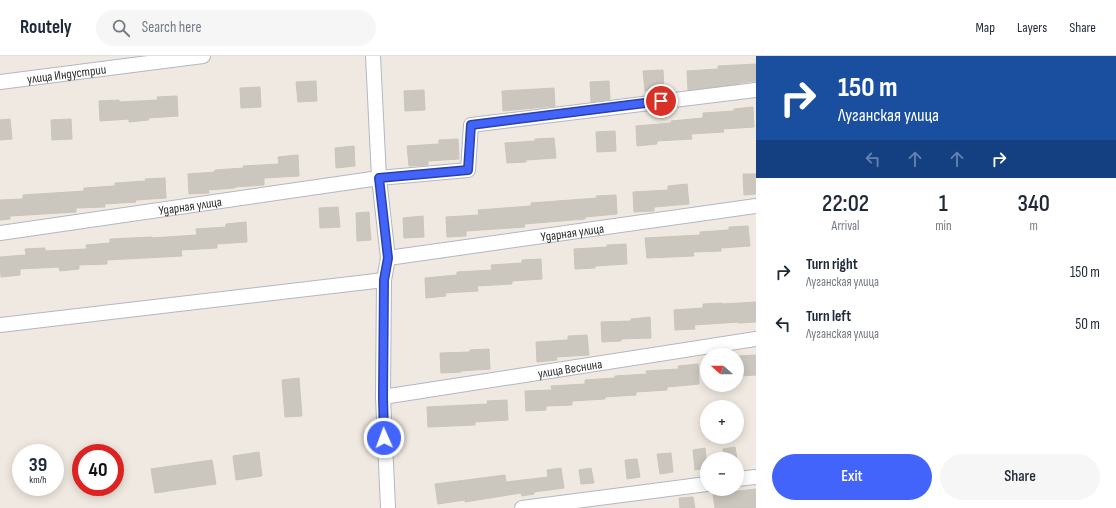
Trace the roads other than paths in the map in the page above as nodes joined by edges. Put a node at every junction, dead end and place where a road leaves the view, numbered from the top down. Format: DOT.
graph roads {
  1 [pos="203,56"];
  2 [pos="372,56"];
  3 [pos="0,82"];
  4 [pos="756,90"];
  5 [pos="379,178"];
  6 [pos="756,206"];
  7 [pos="0,233"];
  8 [pos="388,258"];
  9 [pos="384,280"];
  10 [pos="0,325"];
  11 [pos="756,339"];
  12 [pos="383,397"];
  13 [pos="756,477"];
  14 [pos="744,478"];
  15 [pos="700,485"];
  16 [pos="388,508"];
  17 [pos="522,508"];
  1 -- 3 [label="street, улица Индустрии"];
  2 -- 5 [label="street"];
  4 -- 5 [label="street, Ударная улица"];
  5 -- 7 [label="street, Ударная улица"];
  5 -- 8 [label="street"];
  6 -- 8 [label="street, Ударная улица"];
  8 -- 9 [label="street"];
  9 -- 10 [label="street"];
  9 -- 12 [label="street"];
  11 -- 12 [label="street, улица Веснина"];
  12 -- 16 [label="street"];
  13 -- 14 [label="street"];
  15 -- 17 [label="street"];
}
